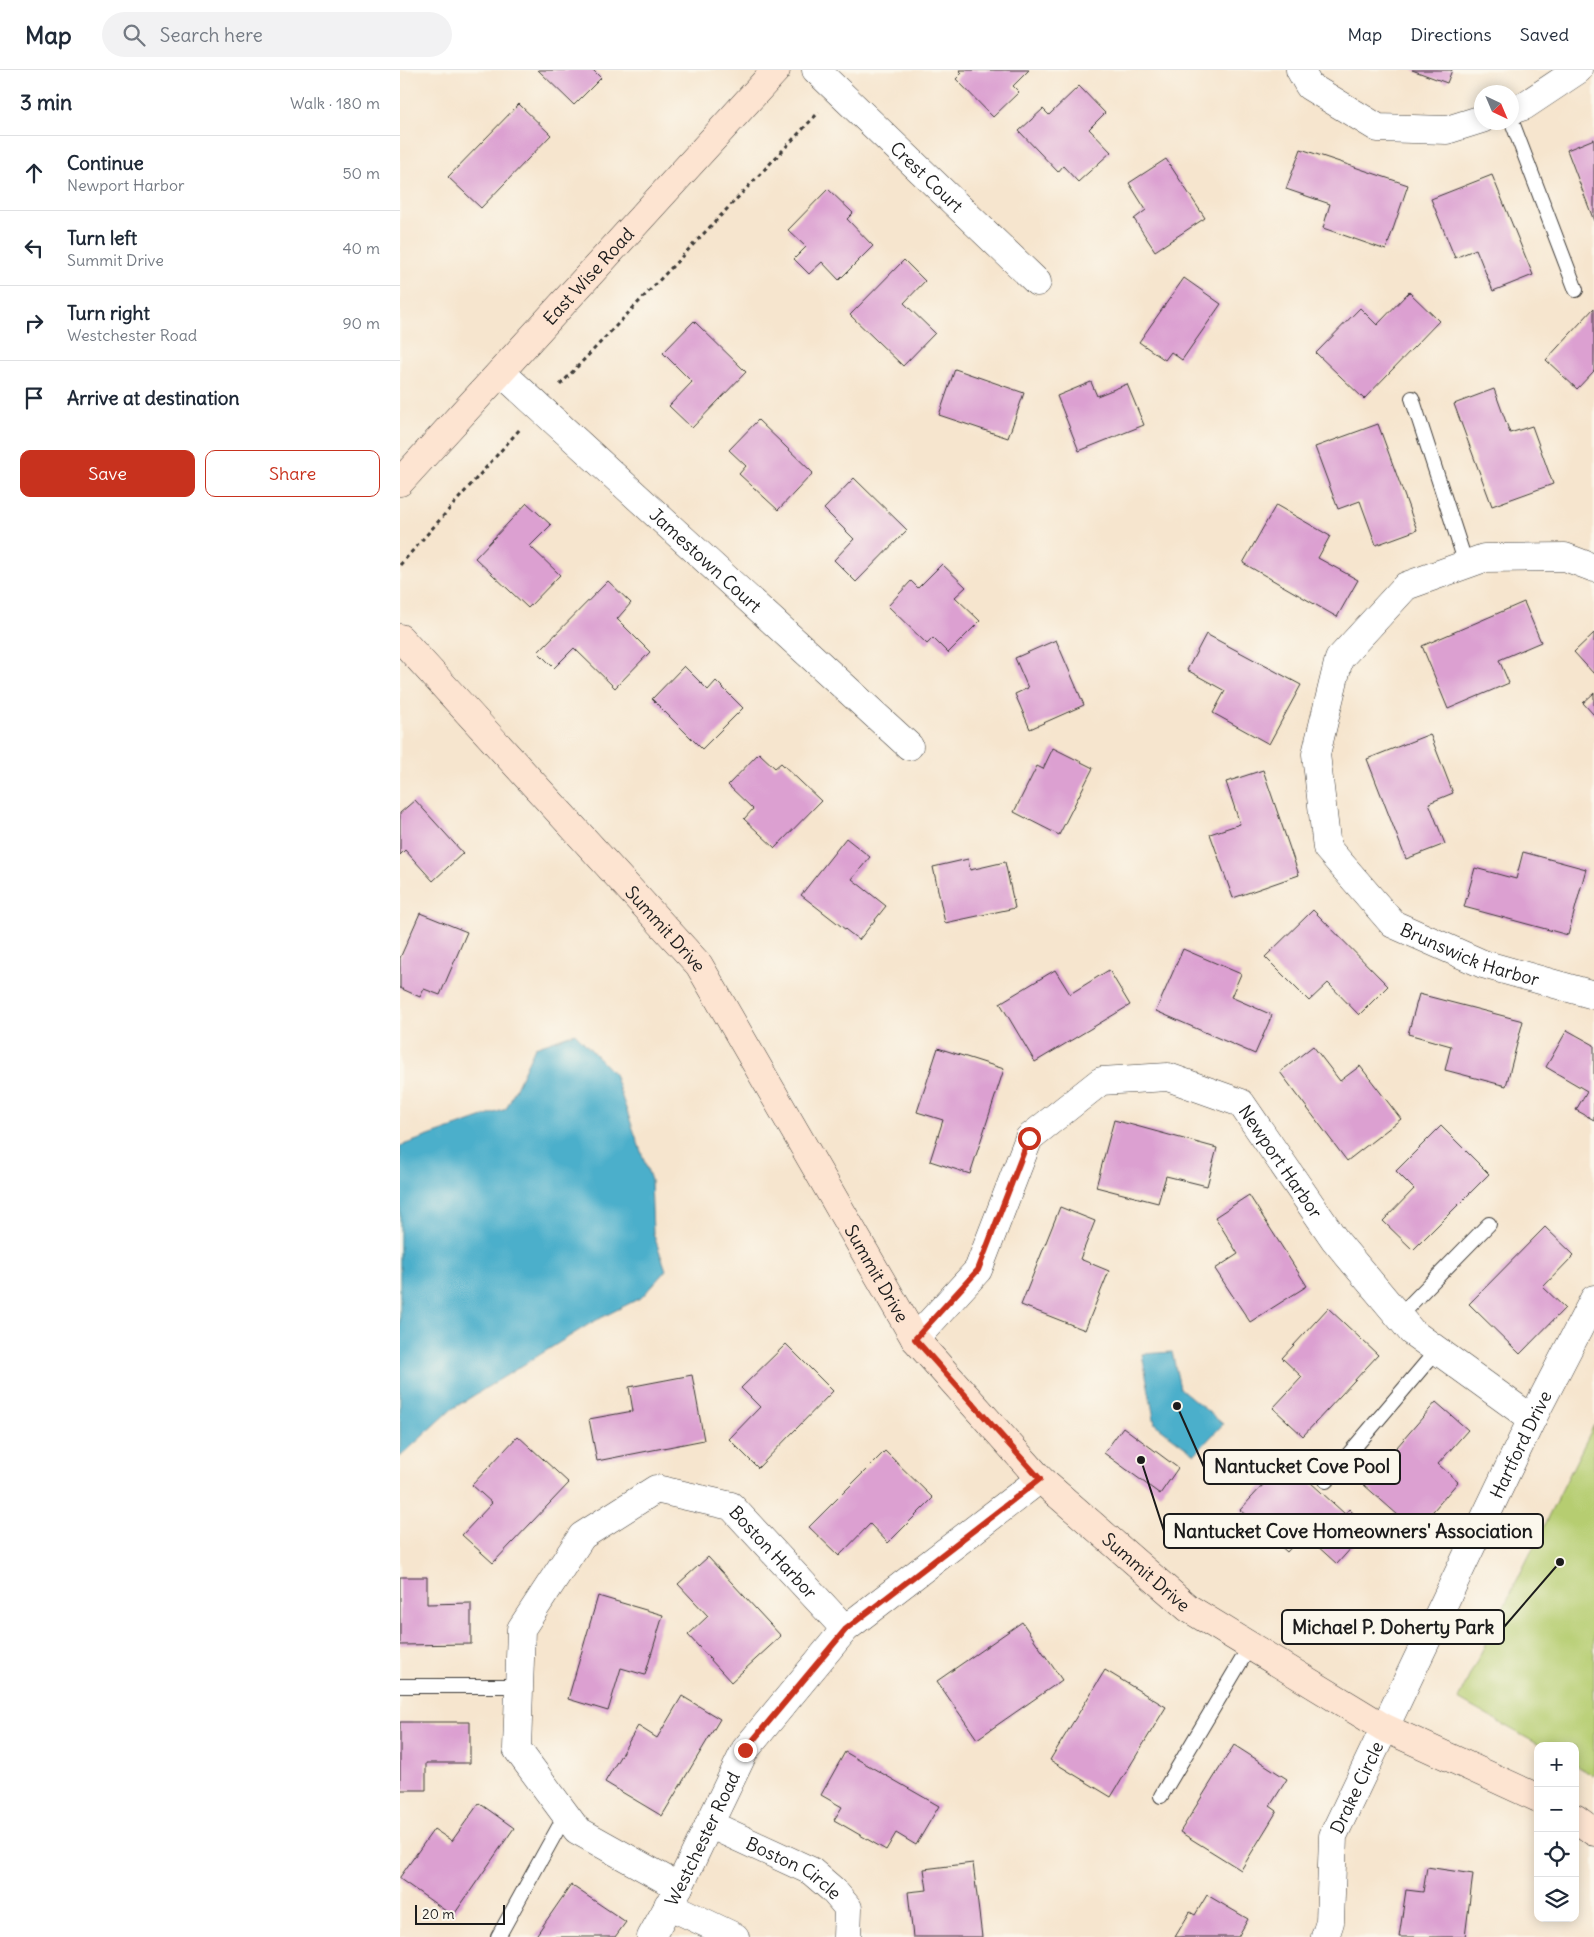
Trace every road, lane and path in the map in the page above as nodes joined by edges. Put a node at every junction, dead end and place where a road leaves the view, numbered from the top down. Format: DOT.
graph roads {
  1 [pos="776,70"];
  2 [pos="816,70"];
  3 [pos="1300,70"];
  4 [pos="1578,70"];
  5 [pos="838,91"];
  6 [pos="1519,108"];
  7 [pos="1474,122"];
  8 [pos="1515,130"];
  9 [pos="1037,282"];
  10 [pos="1576,290"];
  11 [pos="501,372"];
  12 [pos="1412,398"];
  13 [pos="539,407"];
  14 [pos="400,482"];
  15 [pos="1466,564"];
  16 [pos="400,565"];
  17 [pos="1594,568"];
  18 [pos="400,638"];
  19 [pos="909,746"];
  20 [pos="1594,995"];
  21 [pos="1489,1224"];
  22 [pos="1594,1299"];
  23 [pos="1399,1316"];
  24 [pos="915,1339"];
  25 [pos="1436,1350"];
  26 [pos="1532,1419"];
  27 [pos="1040,1479"];
  28 [pos="1326,1480"];
  29 [pos="846,1629"];
  30 [pos="1250,1646"];
  31 [pos="400,1686"];
  32 [pos="519,1686"];
  33 [pos="1383,1727"];
  34 [pos="1161,1796"];
  35 [pos="1534,1796"];
  36 [pos="566,1814"];
  37 [pos="1579,1821"];
  38 [pos="709,1824"];
  39 [pos="1594,1832"];
  40 [pos="674,1896"];
  41 [pos="498,1937"];
  42 [pos="651,1937"];
  43 [pos="735,1937"];
  44 [pos="847,1937"];
  45 [pos="1325,1937"];
  1 -- 11 [label="street, East Wise Road"];
  2 -- 5 [label="street, Crest Court"];
  3 -- 7 [label="street"];
  4 -- 6 [label="street"];
  5 -- 9 [label="street, Crest Court"];
  5 -- 13 [label="path"];
  8 -- 10 [label="lane"];
  11 -- 13 [label="street, Jamestown Court"];
  11 -- 14 [label="street, East Wise Road"];
  12 -- 15 [label="lane"];
  13 -- 16 [label="path"];
  13 -- 19 [label="street, Jamestown Court"];
  15 -- 17 [label="street, Brunswick Harbor"];
  15 -- 20 [label="street, Brunswick Harbor"];
  18 -- 24 [label="street, Summit Drive"];
  21 -- 23 [label="lane"];
  22 -- 26 [label="street, Hartford Drive"];
  23 -- 24 [label="street, Newport Harbor"];
  23 -- 25 [label="street, Newport Harbor"];
  24 -- 27 [label="street, Summit Drive"];
  25 -- 26 [label="street, Newport Harbor"];
  25 -- 28 [label="lane"];
  26 -- 33 [label="street, Hartford Drive"];
  27 -- 29 [label="street, Westchester Road"];
  27 -- 30 [label="street, Summit Drive"];
  29 -- 32 [label="street, Boston Harbor"];
  29 -- 38 [label="street, Westchester Road"];
  30 -- 33 [label="street, Summit Drive"];
  30 -- 34 [label="lane"];
  31 -- 32 [label="lane"];
  32 -- 36 [label="street, Boston Harbor"];
  33 -- 35 [label="street, Summit Drive"];
  33 -- 45 [label="street, Drake Circle"];
  36 -- 40 [label="street, Boston Harbor"];
  36 -- 41 [label="lane"];
  37 -- 39 [label="street"];
  38 -- 40 [label="street, Westchester Road"];
  38 -- 44 [label="street, Boston Circle"];
  40 -- 42 [label="street, Westchester Road"];
  40 -- 43 [label="street"];
}
